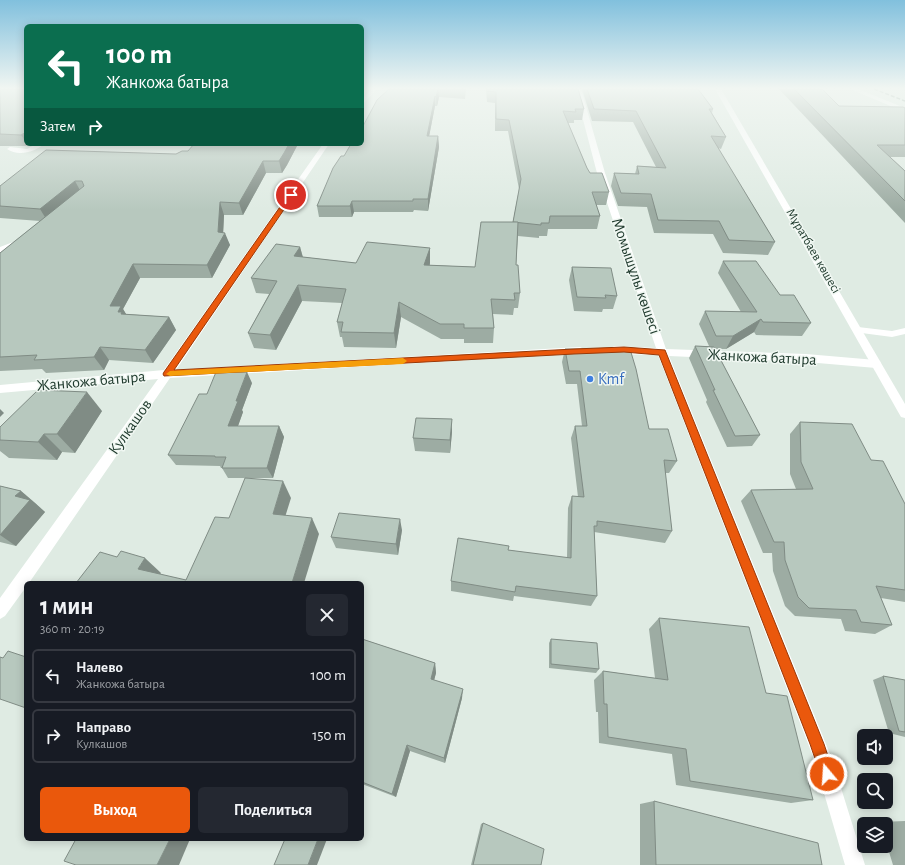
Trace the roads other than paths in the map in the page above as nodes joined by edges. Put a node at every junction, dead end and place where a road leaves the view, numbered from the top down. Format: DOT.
graph roads {
  1 [pos="589,129"];
  2 [pos="741,129"];
  3 [pos="37,146"];
  4 [pos="325,146"];
  5 [pos="10,149"];
  6 [pos="30,239"];
  7 [pos="0,250"];
  8 [pos="858,330"];
  9 [pos="905,331"];
  10 [pos="603,350"];
  11 [pos="588,351"];
  12 [pos="662,352"];
  13 [pos="876,364"];
  14 [pos="167,374"];
  15 [pos="0,389"];
  16 [pos="905,414"];
  17 [pos="0,611"];
  18 [pos="855,865"];
  1 -- 12 [label="street, Момышұлы көшесі"];
  2 -- 8 [label="street, Мұратбаев көшесі"];
  3 -- 5 [label="street"];
  4 -- 14 [label="street, Кулкашов"];
  6 -- 7 [label="street"];
  8 -- 9 [label="street"];
  8 -- 13 [label="street, Мұратбаев көшесі"];
  10 -- 12 [label="street, Жанкожа батыра"];
  11 -- 14 [label="street, Жанкожа батыра"];
  12 -- 13 [label="street, Жанкожа батыра"];
  12 -- 18 [label="street, Момышұлы көшесі"];
  13 -- 16 [label="street, Мұратбаев көшесі"];
  14 -- 15 [label="street, Жанкожа батыра"];
  14 -- 17 [label="street, Кулкашов"];
}
